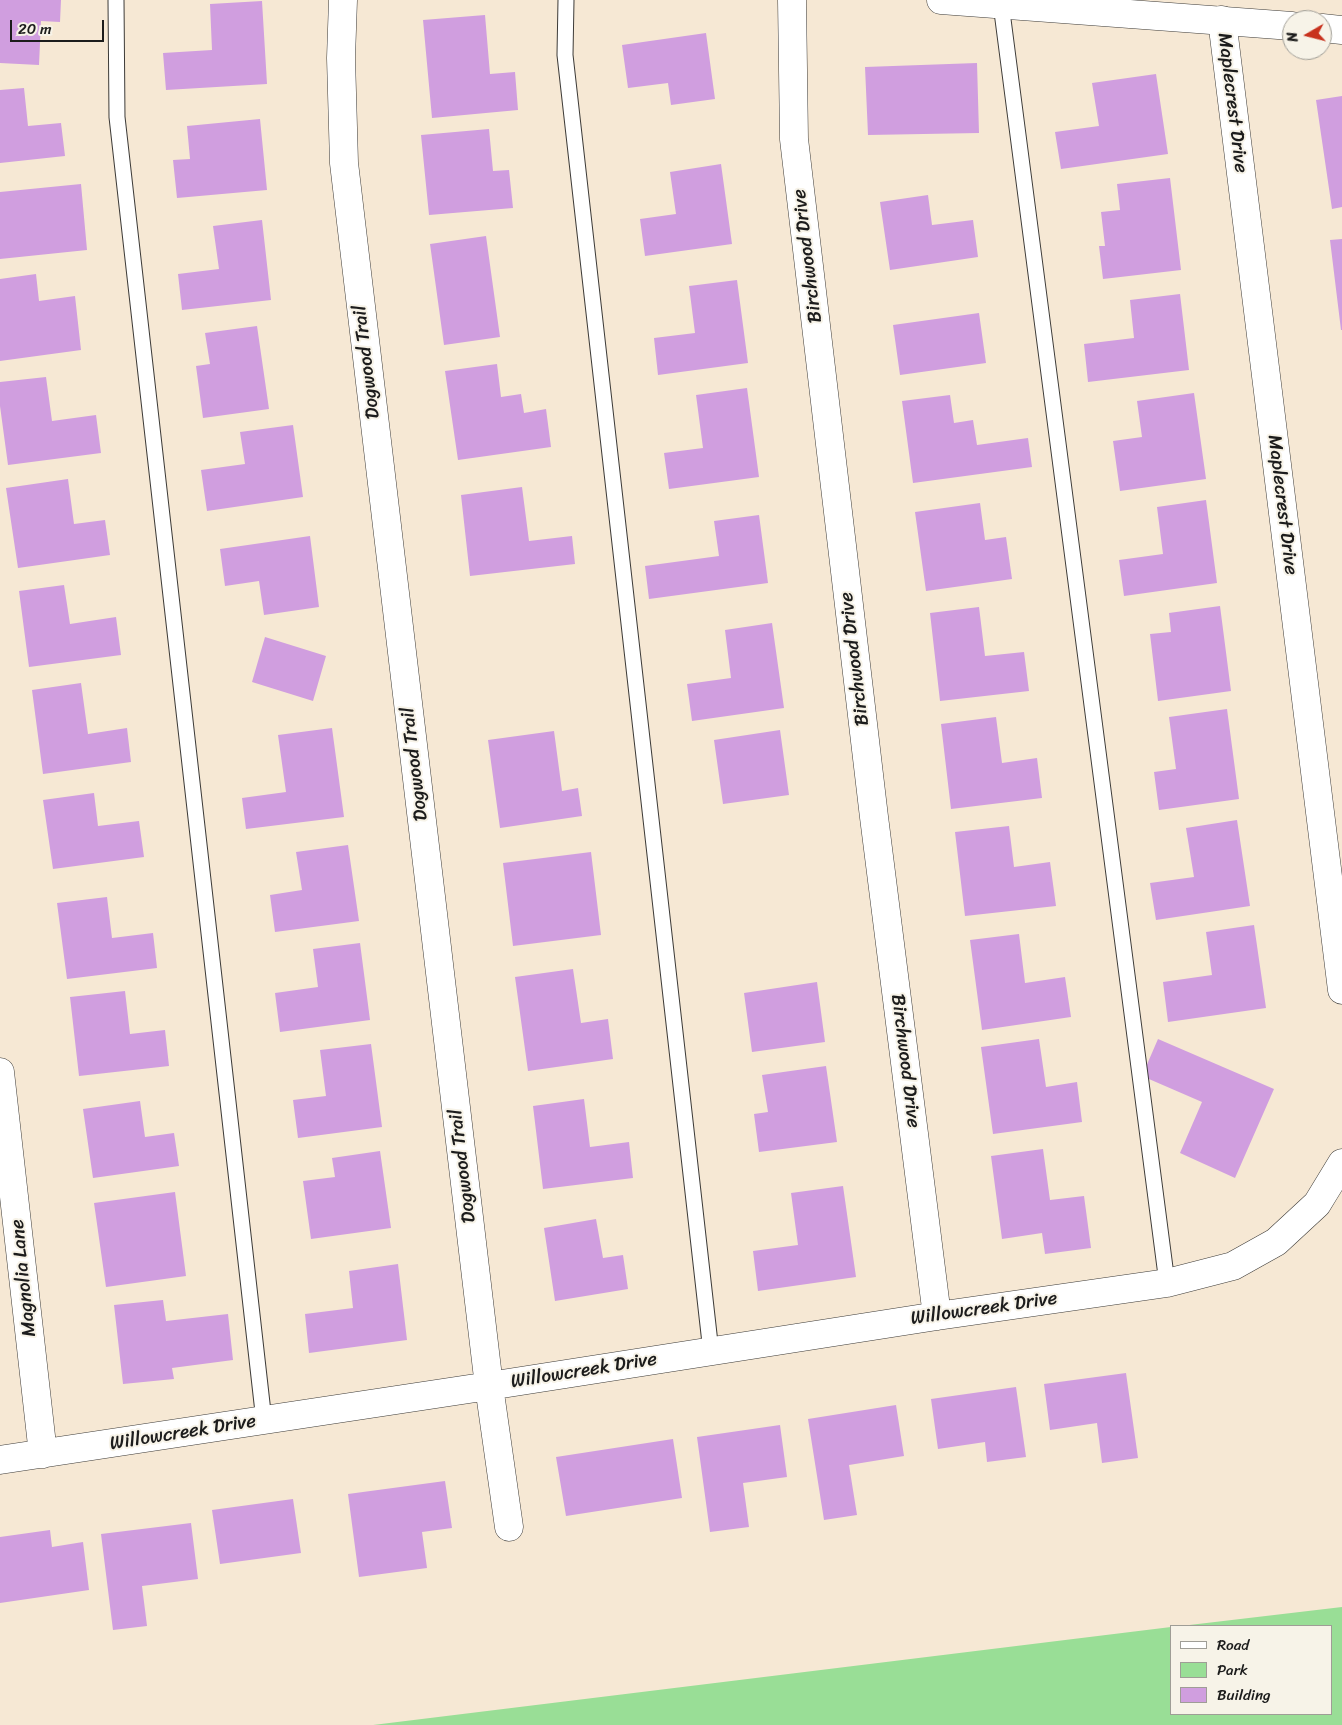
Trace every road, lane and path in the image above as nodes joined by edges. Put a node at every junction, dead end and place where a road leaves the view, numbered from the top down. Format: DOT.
graph roads {
  1 [pos="116,0"];
  2 [pos="343,0"];
  3 [pos="566,0"];
  4 [pos="792,0"];
  5 [pos="941,0"];
  6 [pos="1001,4"];
  7 [pos="1222,20"];
  8 [pos="1282,25"];
  9 [pos="1342,990"];
  10 [pos="0,1072"];
  11 [pos="1342,1163"];
  12 [pos="1167,1283"];
  13 [pos="937,1316"];
  14 [pos="711,1352"];
  15 [pos="489,1386"];
  16 [pos="264,1420"];
  17 [pos="43,1454"];
  18 [pos="0,1460"];
  19 [pos="508,1526"];
  1 -- 16 [label="lane"];
  2 -- 15 [label="street, Dogwood Trail"];
  3 -- 14 [label="lane"];
  4 -- 13 [label="street, Birchwood Drive"];
  5 -- 6 [label="street"];
  6 -- 7 [label="street"];
  6 -- 12 [label="lane"];
  7 -- 8 [label="street"];
  7 -- 9 [label="street, Maplecrest Drive"];
  10 -- 17 [label="street, Magnolia Lane"];
  11 -- 12 [label="street"];
  12 -- 13 [label="street, Willowcreek Drive"];
  13 -- 14 [label="street, Willowcreek Drive"];
  14 -- 15 [label="street, Willowcreek Drive"];
  15 -- 16 [label="street, Willowcreek Drive"];
  15 -- 19 [label="street, Dogwood Trail"];
  16 -- 17 [label="street, Willowcreek Drive"];
  17 -- 18 [label="street, Willowcreek Drive"];
}
